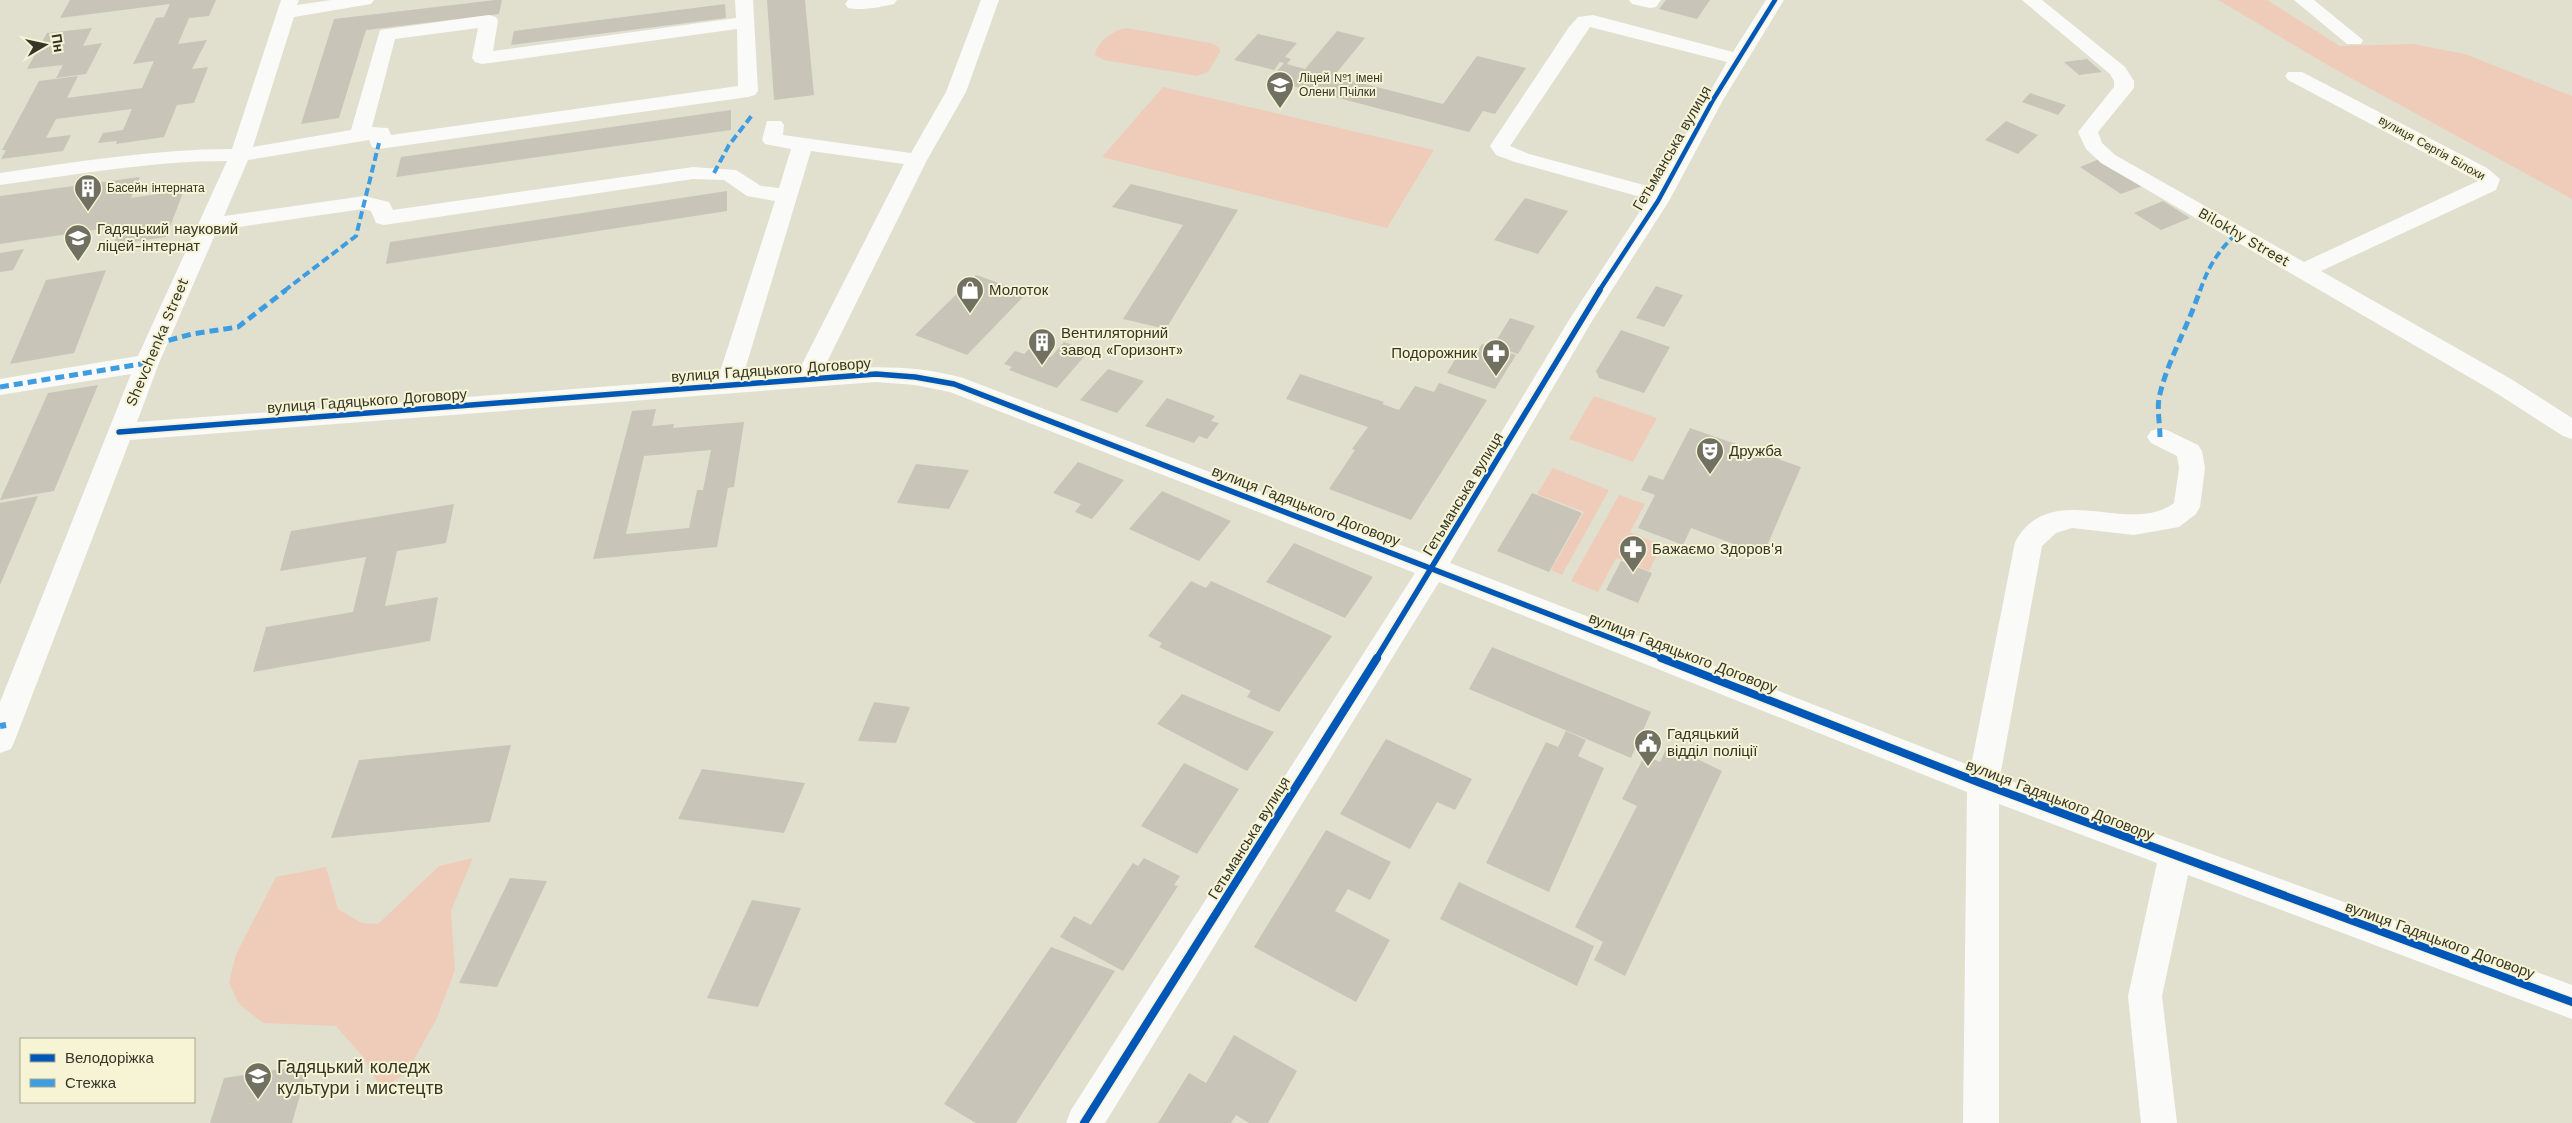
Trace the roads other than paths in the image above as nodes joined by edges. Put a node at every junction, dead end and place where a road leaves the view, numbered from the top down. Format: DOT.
graph roads {
  1 [pos="365,0"];
  2 [pos="744,0"];
  3 [pos="888,0"];
  4 [pos="990,0"];
  5 [pos="1638,0"];
  6 [pos="1652,0"];
  7 [pos="1775,0"];
  8 [pos="2031,0"];
  9 [pos="2303,0"];
  10 [pos="854,4"];
  11 [pos="288,7"];
  12 [pos="746,22"];
  13 [pos="2354,40"];
  14 [pos="1737,59"];
  15 [pos="2295,76"];
  16 [pos="774,125"];
  17 [pos="360,135"];
  18 [pos="803,144"];
  19 [pos="240,154"];
  20 [pos="917,160"];
  21 [pos="0,178"];
  22 [pos="787,196"];
  23 [pos="1661,196"];
  24 [pos="209,225"];
  25 [pos="2303,271"];
  26 [pos="146,363"];
  27 [pos="806,380"];
  28 [pos="728,386"];
  29 [pos="0,387"];
  30 [pos="2572,430"];
  31 [pos="119,432"];
  32 [pos="2160,437"];
  33 [pos="1433,568"];
  34 [pos="0,740"];
  35 [pos="1983,784"];
  36 [pos="2175,857"];
  37 [pos="2572,1002"];
  38 [pos="1084,1123"];
  39 [pos="1981,1123"];
  40 [pos="2159,1123"];
  1 -- 11 [label="street"];
  2 -- 12 [label="street"];
  3 -- 10 [label="street"];
  4 -- 20 [label="street"];
  5 -- 6 [label="street"];
  7 -- 14 [label="street, Гетьманська вулиця"];
  8 -- 25 [label="street, Bilokhy Street"];
  9 -- 13 [label="street"];
  11 -- 19 [label="street, Shevchenka Street"];
  12 -- 17 [label="street"];
  12 -- 17 [label="street"];
  14 -- 23 [label="street, Гетьманська вулиця"];
  14 -- 23 [label="street"];
  15 -- 25 [label="street, вулиця Сергія Білохи"];
  16 -- 18 [label="street"];
  17 -- 19 [label="street"];
  18 -- 20 [label="street"];
  18 -- 22 [label="street"];
  19 -- 21 [label="street"];
  19 -- 24 [label="street, Shevchenka Street"];
  20 -- 27 [label="street"];
  22 -- 24 [label="street"];
  22 -- 28 [label="street"];
  23 -- 33 [label="street, Гетьманська вулиця"];
  24 -- 26 [label="street, Shevchenka Street"];
  25 -- 30 [label="street, Bilokhy Street"];
  26 -- 29 [label="street"];
  26 -- 31 [label="street, Shevchenka Street"];
  27 -- 28 [label="street, вулиця Гадяцького Договору"];
  27 -- 33 [label="street, вулиця Гадяцького Договору"];
  28 -- 31 [label="street, вулиця Гадяцького Договору"];
  31 -- 34 [label="street, Shevchenka Street"];
  32 -- 35 [label="street, вулиця Гадяцького Договору"];
  33 -- 35 [label="street, вулиця Гадяцького Договору"];
  33 -- 38 [label="street, Гетьманська вулиця"];
  35 -- 36 [label="street, вулиця Гадяцького Договору"];
  35 -- 39 [label="street, вулиця Гадяцького Договору"];
  36 -- 37 [label="street, вулиця Гадяцького Договору"];
  36 -- 40 [label="street"];
}
